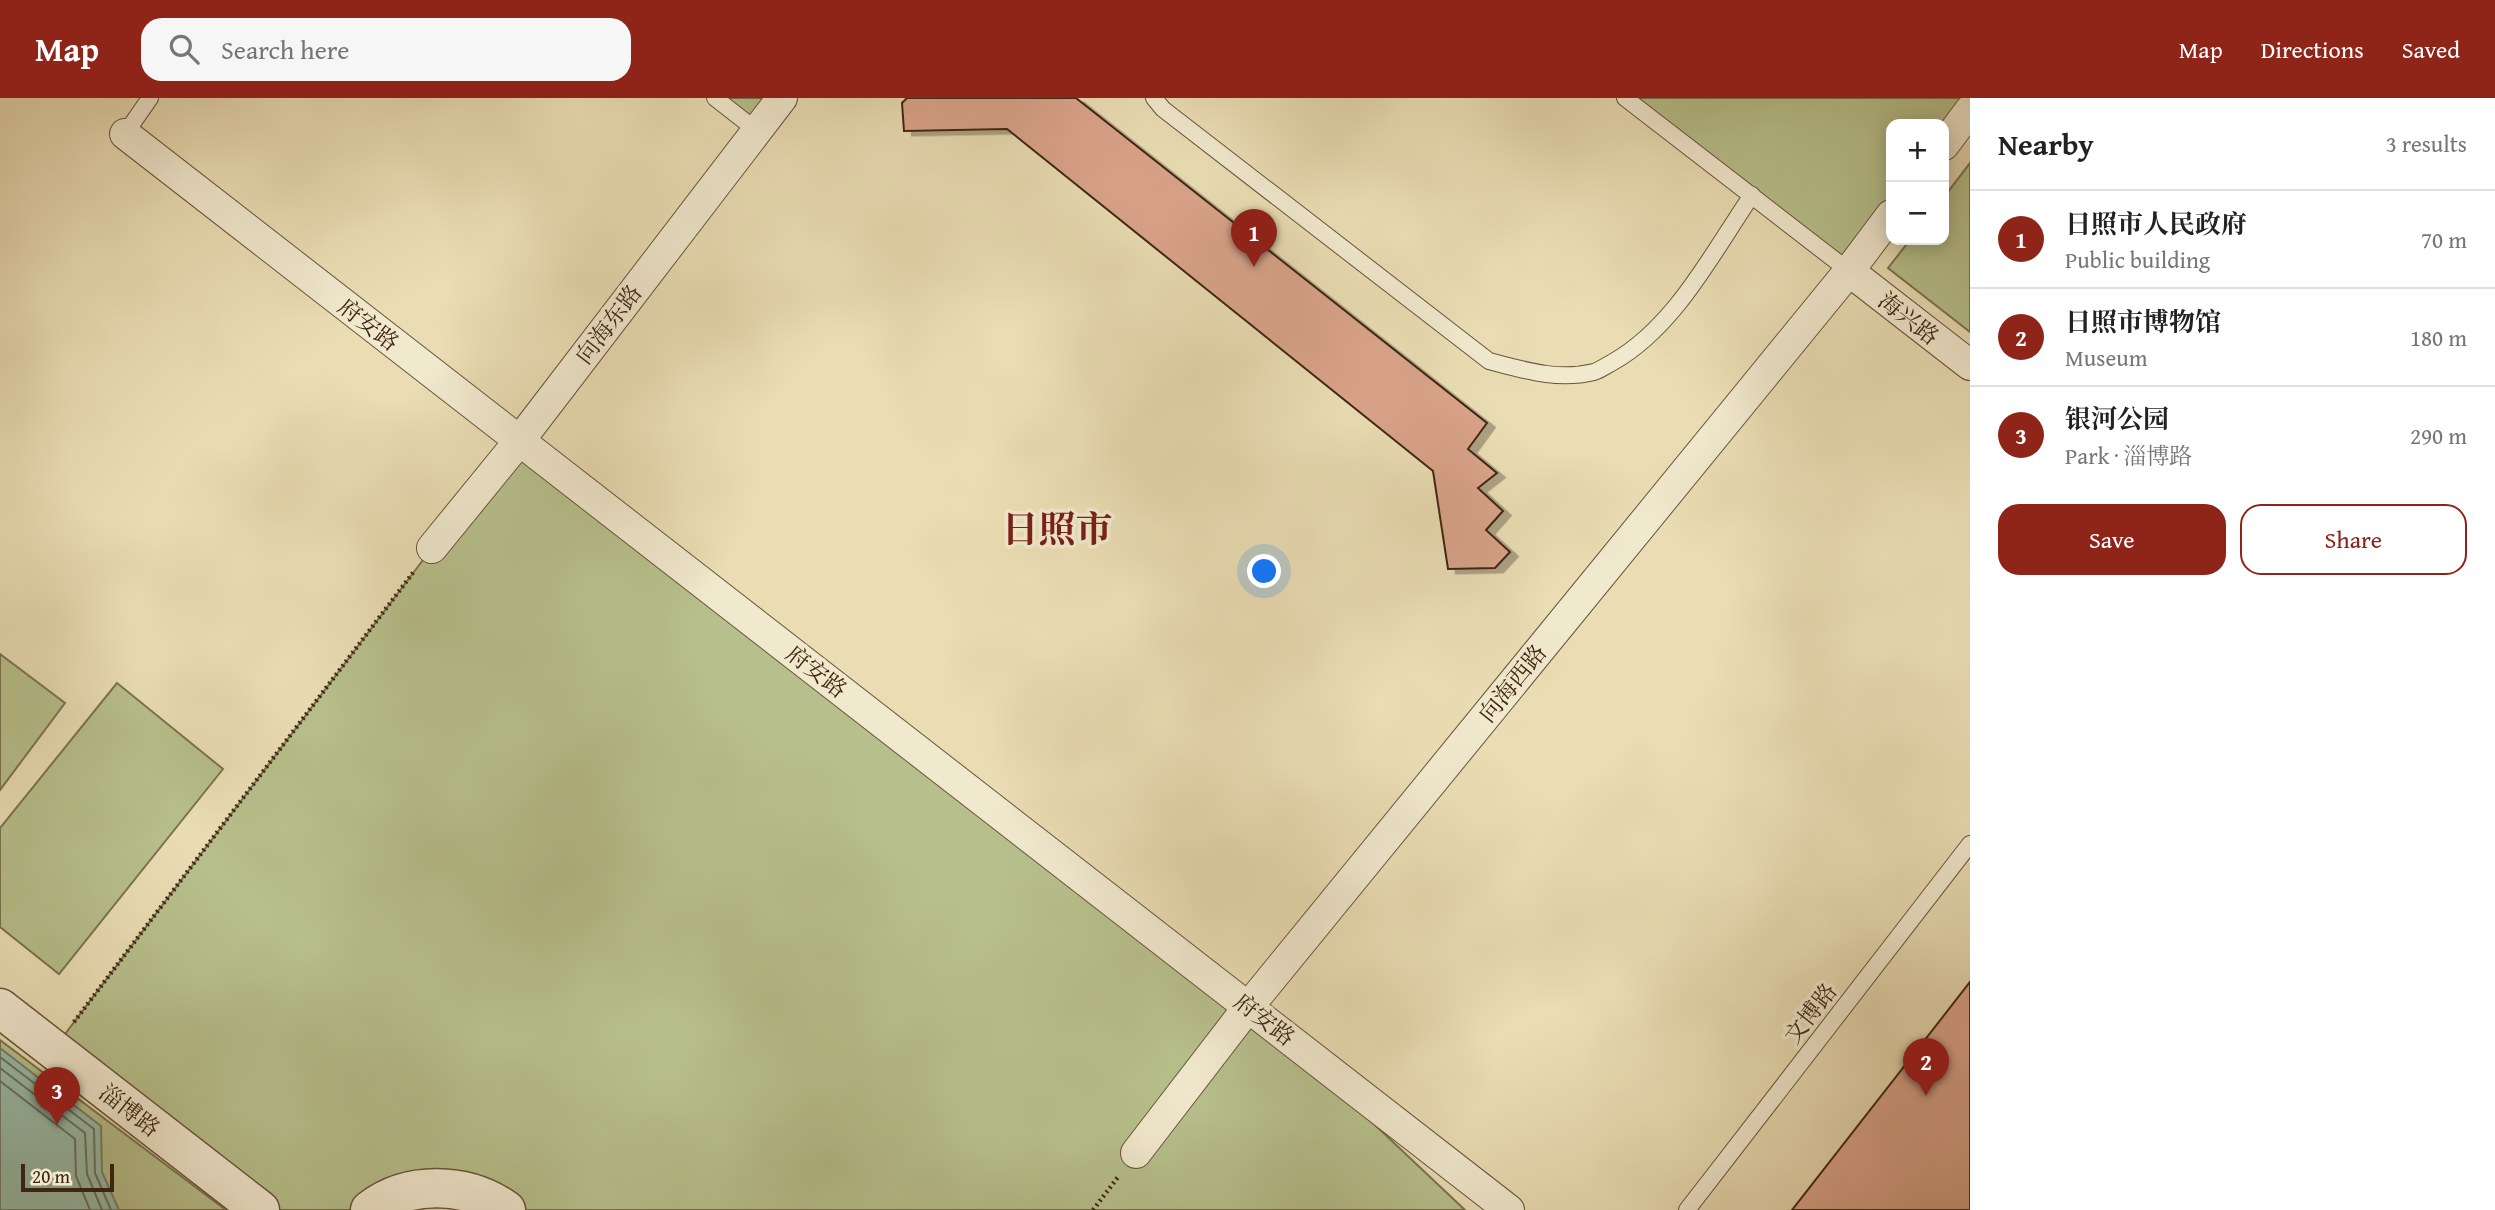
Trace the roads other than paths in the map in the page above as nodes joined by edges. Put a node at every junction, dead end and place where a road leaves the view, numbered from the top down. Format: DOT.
graph roads {
  1 [pos="150,98"];
  2 [pos="715,98"];
  3 [pos="782,98"];
  4 [pos="1154,98"];
  5 [pos="1625,98"];
  6 [pos="1970,110"];
  7 [pos="756,130"];
  8 [pos="125,134"];
  9 [pos="1949,138"];
  10 [pos="1752,195"];
  11 [pos="1886,222"];
  12 [pos="1849,271"];
  13 [pos="1970,365"];
  14 [pos="520,440"];
  15 [pos="432,548"];
  16 [pos="1970,844"];
  17 [pos="1249,1006"];
  18 [pos="0,1008"];
  19 [pos="1136,1153"];
  20 [pos="260,1210"];
  21 [pos="370,1210"];
  22 [pos="506,1210"];
  23 [pos="1509,1210"];
  24 [pos="1687,1210"];
  1 -- 8 [label="lane"];
  2 -- 7 [label="lane"];
  3 -- 7 [label="street, 向海东路"];
  4 -- 10 [label="lane"];
  5 -- 10 [label="lane"];
  6 -- 9 [label="street"];
  7 -- 14 [label="street, 向海东路"];
  8 -- 14 [label="street, 府安路"];
  10 -- 12 [label="lane"];
  11 -- 12 [label="street, 向海西路"];
  12 -- 13 [label="street, 海兴路"];
  12 -- 17 [label="street, 向海西路"];
  14 -- 15 [label="street, 向海东路"];
  14 -- 17 [label="street, 府安路"];
  16 -- 24 [label="lane, 文博路"];
  17 -- 19 [label="street, 向海西路"];
  17 -- 23 [label="street, 府安路"];
  18 -- 20 [label="street, 淄博路"];
  21 -- 22 [label="street"];
}
